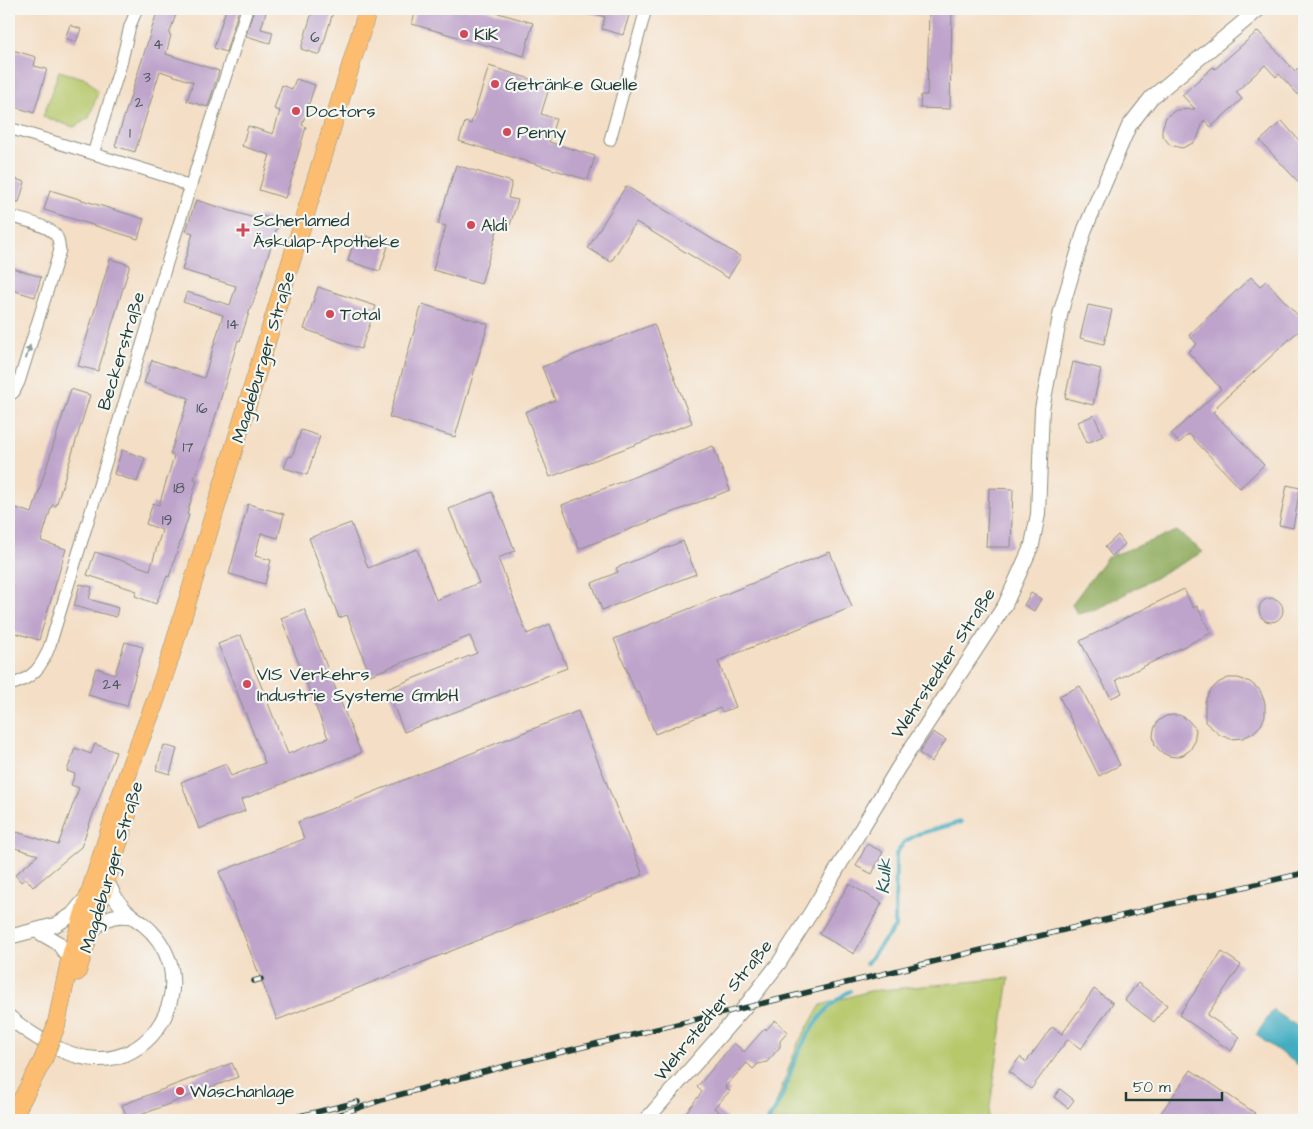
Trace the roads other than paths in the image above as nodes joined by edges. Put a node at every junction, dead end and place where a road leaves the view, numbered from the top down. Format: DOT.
graph roads {
  1 [pos="137,9"];
  2 [pos="247,9"];
  3 [pos="368,9"];
  4 [pos="646,9"];
  5 [pos="1259,9"];
  6 [pos="9,128"];
  7 [pos="610,140"];
  8 [pos="93,154"];
  9 [pos="190,188"];
  10 [pos="9,216"];
  11 [pos="9,396"];
  12 [pos="9,685"];
  13 [pos="154,704"];
  14 [pos="107,880"];
  15 [pos="90,892"];
  16 [pos="133,917"];
  17 [pos="37,931"];
  18 [pos="91,932"];
  19 [pos="9,937"];
  20 [pos="70,959"];
  21 [pos="9,1017"];
  22 [pos="56,1026"];
  23 [pos="12,1119"];
  24 [pos="646,1120"];
  1 -- 8 [label="street"];
  2 -- 9 [label="street, Beckerstraße"];
  3 -- 13 [label="main road, Magdeburger Straße"];
  4 -- 7 [label="street"];
  5 -- 24 [label="street, Wehrstedter Straße"];
  6 -- 8 [label="street"];
  8 -- 9 [label="street"];
  9 -- 12 [label="street, Beckerstraße"];
  11 -- 10 [label="street, one-way"];
  13 -- 14 [label="main road, Magdeburger Straße"];
  13 -- 15 [label="main road, Magdeburger Straße"];
  14 -- 16 [label="street"];
  14 -- 18 [label="main road, Magdeburger Straße"];
  15 -- 17 [label="street"];
  15 -- 20 [label="main road, Magdeburger Straße"];
  16 -- 18 [label="street"];
  16 -- 21 [label="street"];
  17 -- 19 [label="street"];
  17 -- 20 [label="street"];
  18 -- 22 [label="main road, Magdeburger Straße"];
  20 -- 22 [label="main road, Magdeburger Straße"];
  22 -- 23 [label="main road, Magdeburger Straße, bridge"];
}
